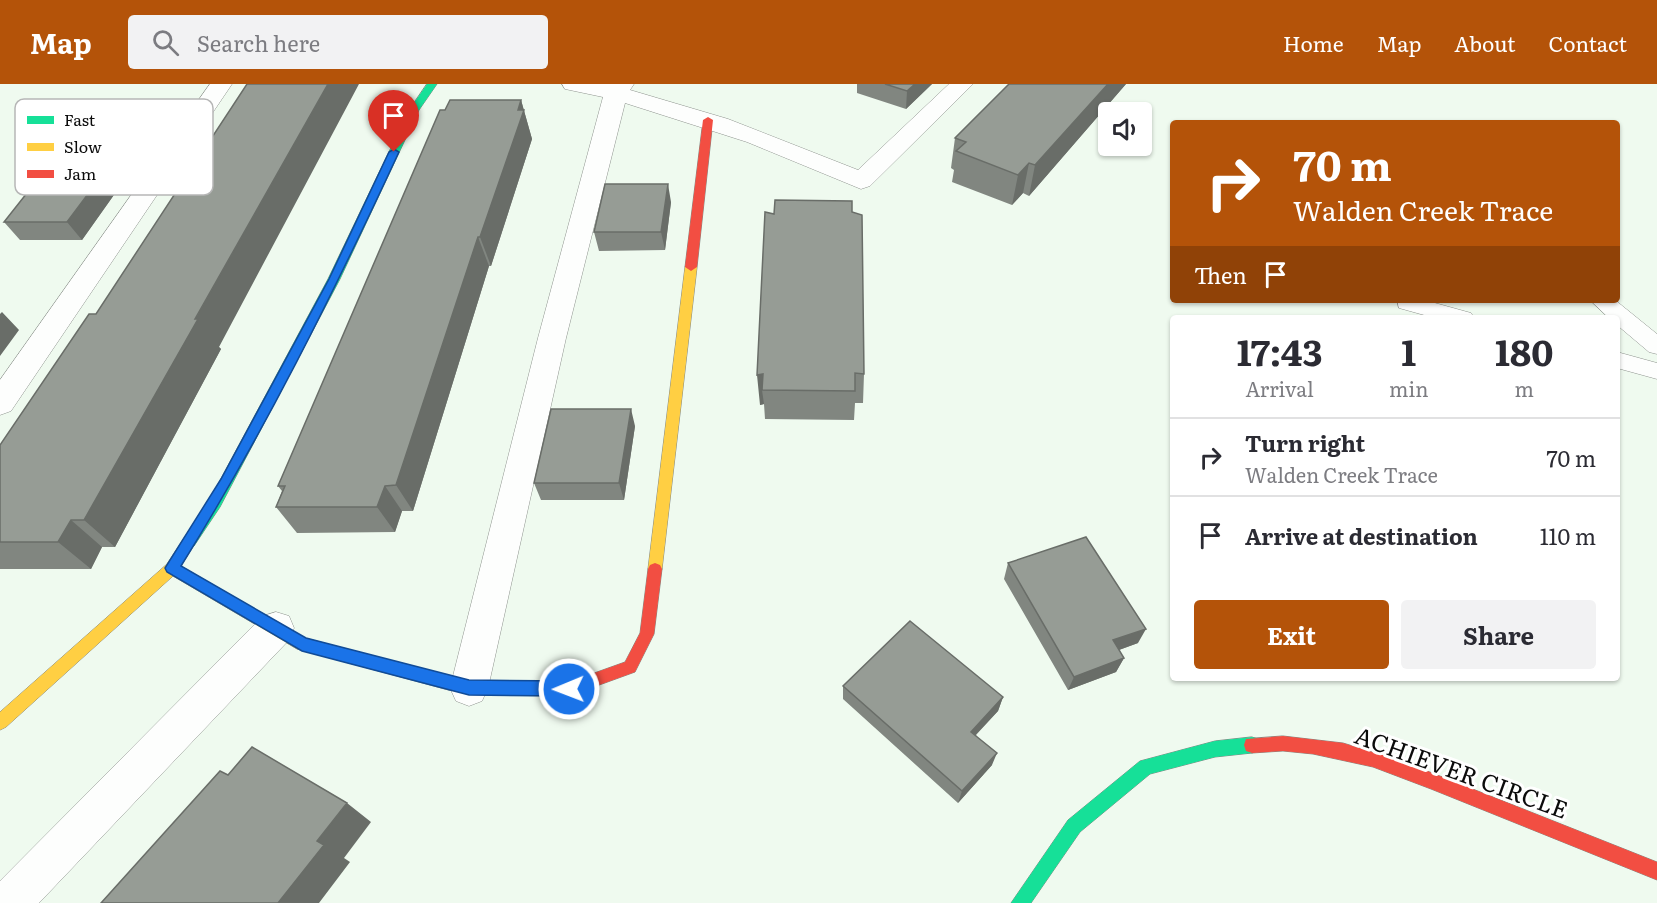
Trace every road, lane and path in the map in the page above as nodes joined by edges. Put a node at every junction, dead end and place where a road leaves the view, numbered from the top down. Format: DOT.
graph roads {
  1 [pos="221,84"];
  2 [pos="432,84"];
  3 [pos="573,84"];
  4 [pos="962,84"];
  5 [pos="619,88"];
  6 [pos="211,99"];
  7 [pos="708,120"];
  8 [pos="144,195"];
  9 [pos="1407,303"];
  10 [pos="1605,303"];
  11 [pos="1453,315"];
  12 [pos="1619,315"];
  13 [pos="1620,316"];
  14 [pos="1657,346"];
  15 [pos="1620,361"];
  16 [pos="1657,371"];
  17 [pos="0,403"];
  18 [pos="172,568"];
  19 [pos="276,628"];
  20 [pos="469,688"];
  21 [pos="0,722"];
  22 [pos="1657,871"];
  23 [pos="9,903"];
  24 [pos="1020,903"];
  1 -- 6 [label="street"];
  2 -- 18 [label="street"];
  3 -- 5 [label="street"];
  4 -- 7 [label="street"];
  5 -- 7 [label="street"];
  5 -- 20 [label="street"];
  7 -- 20 [label="street"];
  8 -- 17 [label="street"];
  9 -- 11 [label="lane"];
  10 -- 12 [label="lane"];
  13 -- 14 [label="lane"];
  15 -- 16 [label="lane"];
  18 -- 19 [label="street"];
  18 -- 21 [label="street"];
  19 -- 20 [label="street"];
  19 -- 23 [label="street"];
  22 -- 24 [label="street, ACHIEVER CIRCLE"];
}
